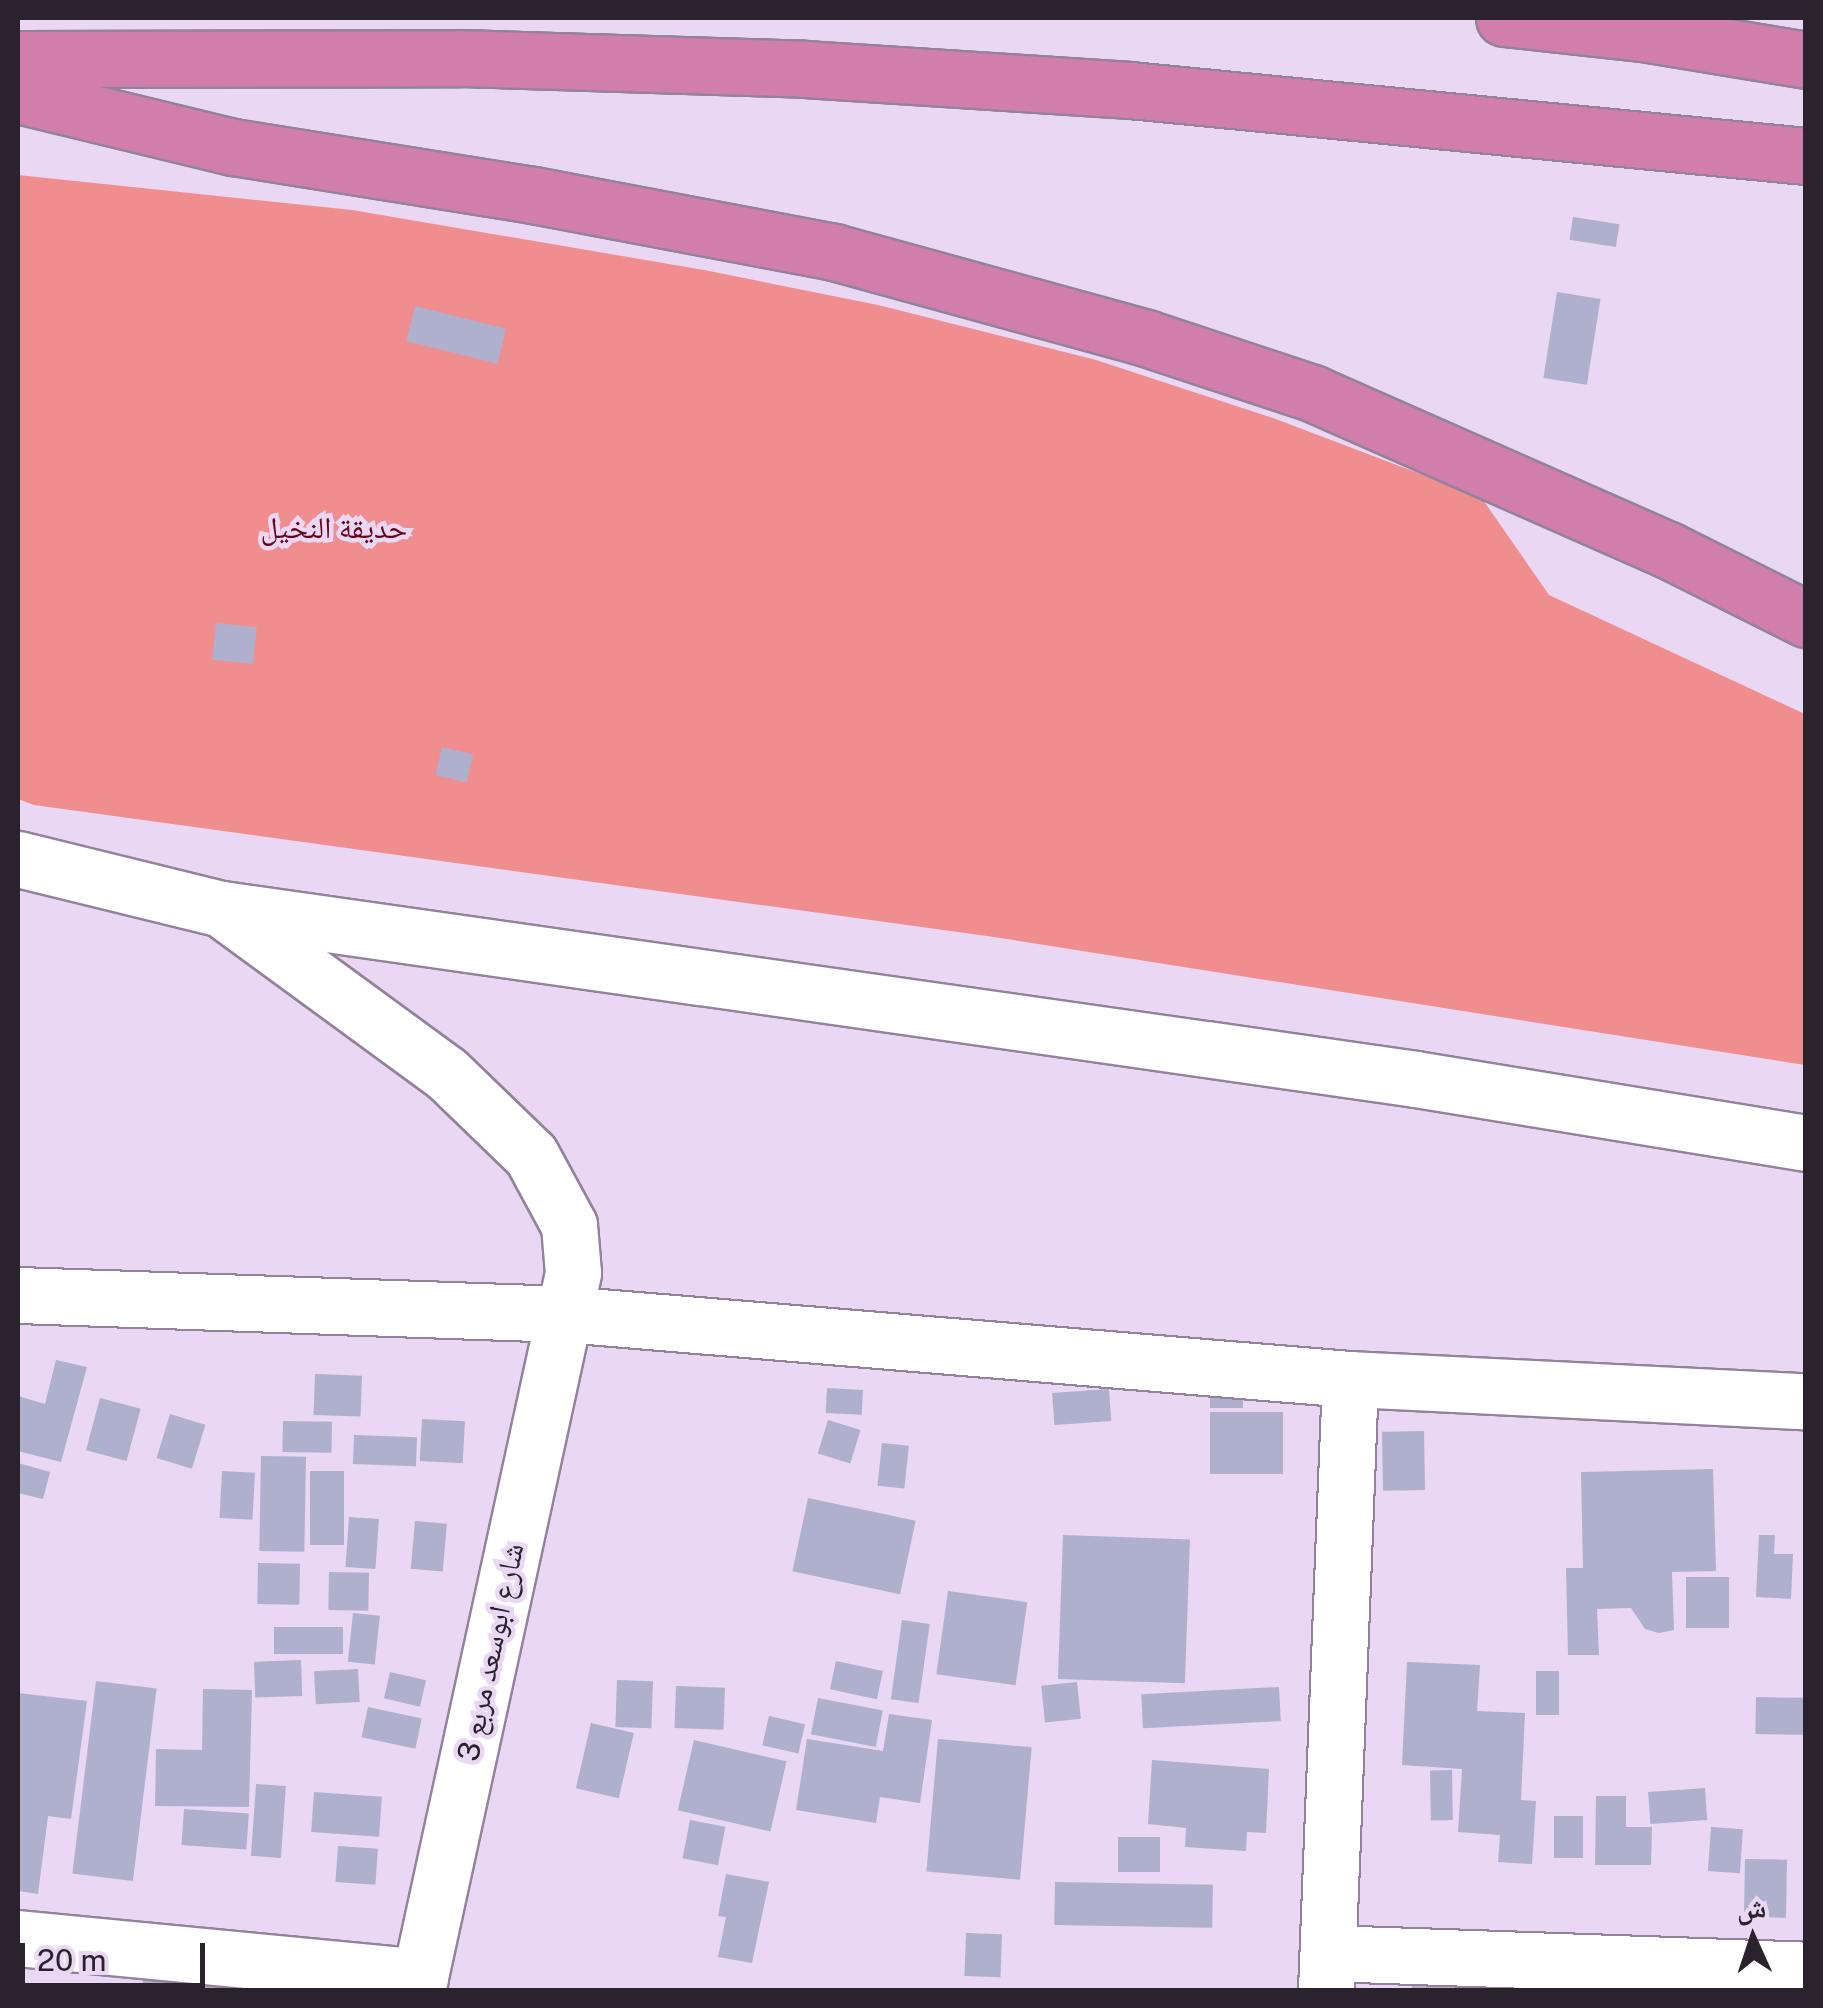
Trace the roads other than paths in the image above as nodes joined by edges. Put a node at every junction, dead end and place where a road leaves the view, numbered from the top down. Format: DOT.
graph roads {
  1 [pos="1504,18"];
  2 [pos="18,58"];
  3 [pos="1806,60"];
  4 [pos="18,95"];
  5 [pos="1806,156"];
  6 [pos="1806,620"];
  7 [pos="18,859"];
  8 [pos="222,910"];
  9 [pos="1806,1143"];
  10 [pos="18,1296"];
  11 [pos="564,1314"];
  12 [pos="1350,1379"];
  13 [pos="1806,1400"];
  14 [pos="18,1938"];
  15 [pos="1806,1970"];
  16 [pos="1327,1972"];
  17 [pos="419,1984"];
  1 -- 3 [label="highway"];
  2 -- 5 [label="highway"];
  4 -- 6 [label="highway"];
  7 -- 8 [label="street"];
  8 -- 9 [label="street"];
  8 -- 11 [label="street, شارع ابوسعد مربع 3"];
  10 -- 11 [label="street"];
  11 -- 12 [label="street"];
  11 -- 17 [label="street, شارع ابوسعد مربع 3"];
  12 -- 13 [label="street"];
  12 -- 16 [label="street"];
  14 -- 17 [label="street"];
  15 -- 16 [label="street"];
}
